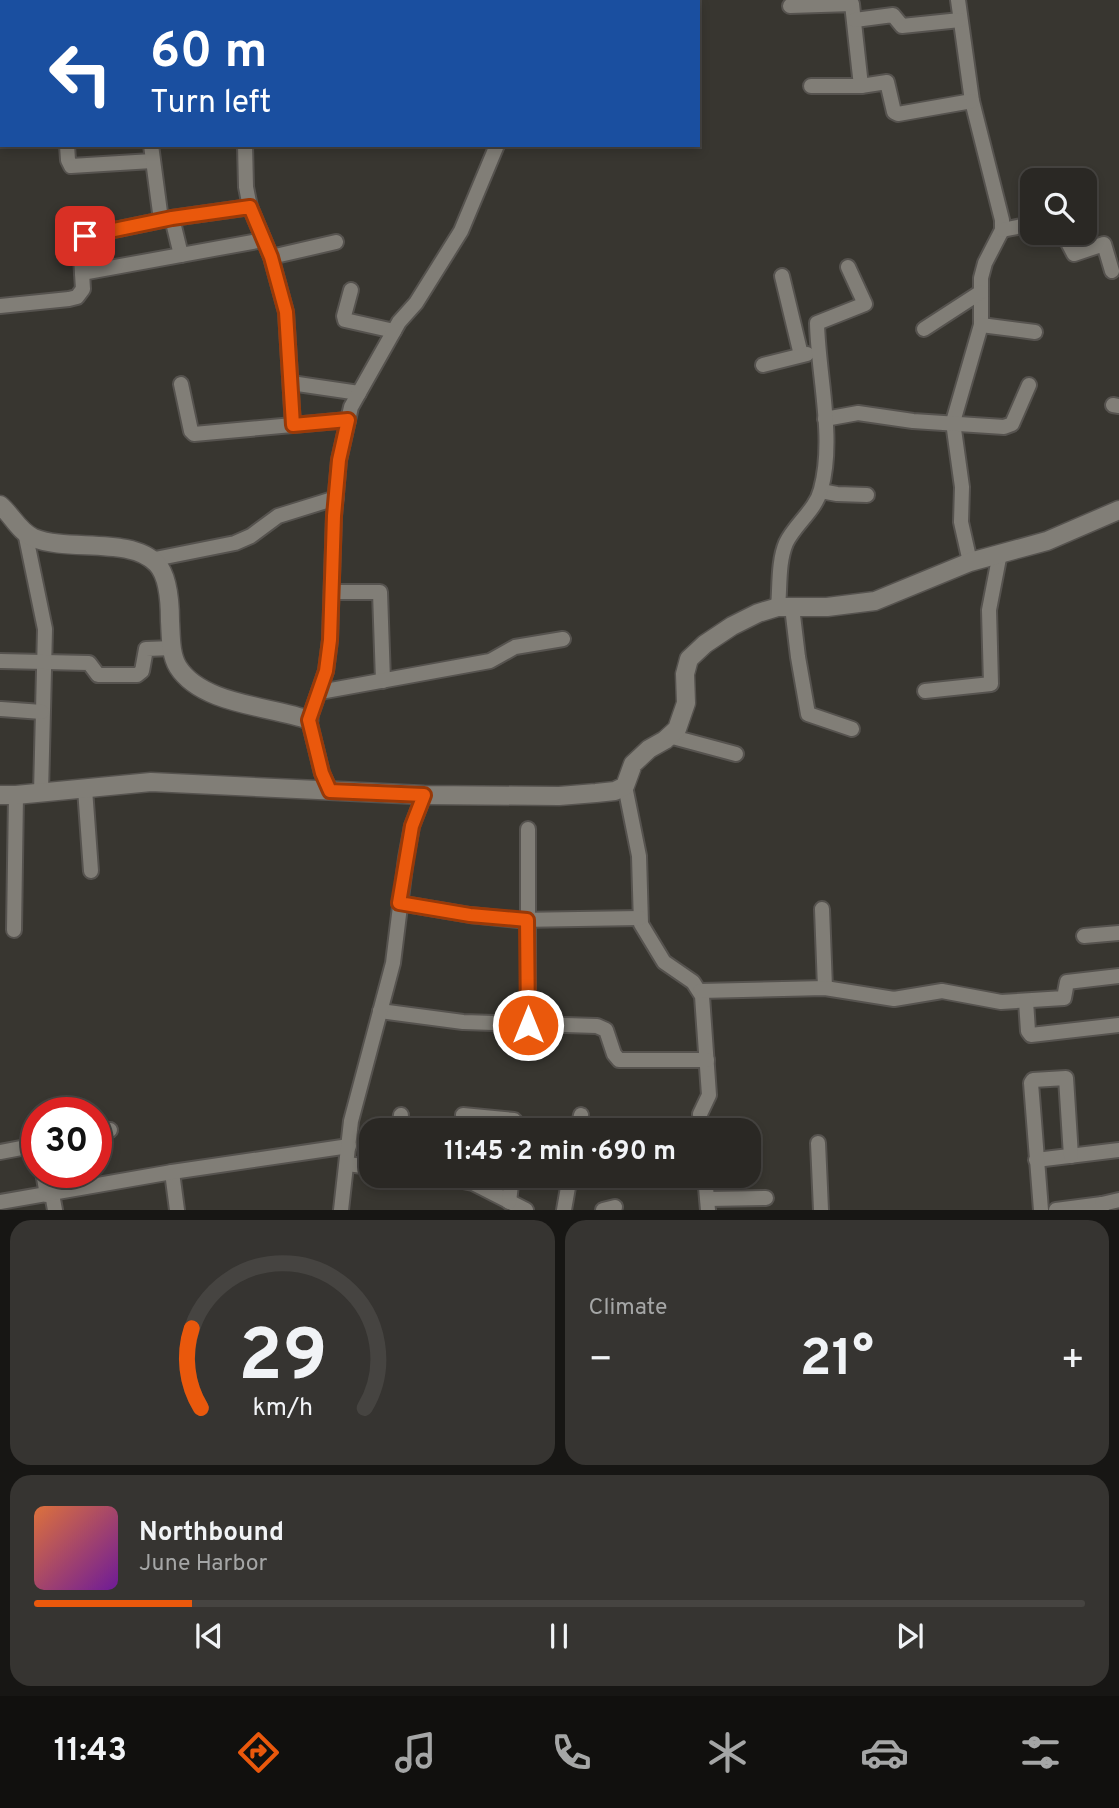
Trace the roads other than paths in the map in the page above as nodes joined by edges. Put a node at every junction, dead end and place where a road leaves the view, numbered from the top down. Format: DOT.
graph roads {
  1 [pos="958,0"];
  2 [pos="790,6"];
  3 [pos="855,20"];
  4 [pos="960,20"];
  5 [pos="811,86"];
  6 [pos="861,86"];
  7 [pos="972,101"];
  8 [pos="67,147"];
  9 [pos="151,147"];
  10 [pos="245,147"];
  11 [pos="496,147"];
  12 [pos="152,161"];
  13 [pos="250,207"];
  14 [pos="166,219"];
  15 [pos="1020,226"];
  16 [pos="1002,230"];
  17 [pos="263,240"];
  18 [pos="336,242"];
  19 [pos="1069,245"];
  20 [pos="181,255"];
  21 [pos="271,257"];
  22 [pos="848,267"];
  23 [pos="1112,271"];
  24 [pos="82,273"];
  25 [pos="782,276"];
  26 [pos="351,290"];
  27 [pos="981,292"];
  28 [pos="0,306"];
  29 [pos="981,325"];
  30 [pos="924,329"];
  31 [pos="394,331"];
  32 [pos="1035,332"];
  33 [pos="819,351"];
  34 [pos="801,355"];
  35 [pos="763,365"];
  36 [pos="291,383"];
  37 [pos="181,384"];
  38 [pos="1029,385"];
  39 [pos="359,393"];
  40 [pos="825,419"];
  41 [pos="348,420"];
  42 [pos="953,422"];
  43 [pos="293,425"];
  44 [pos="821,491"];
  45 [pos="867,495"];
  46 [pos="336,498"];
  47 [pos="0,505"];
  48 [pos="1119,510"];
  49 [pos="25,532"];
  50 [pos="1000,553"];
  51 [pos="150,560"];
  52 [pos="970,562"];
  53 [pos="333,592"];
  54 [pos="785,607"];
  55 [pos="563,639"];
  56 [pos="173,648"];
  57 [pos="0,661"];
  58 [pos="44,662"];
  59 [pos="383,681"];
  60 [pos="925,691"];
  61 [pos="320,692"];
  62 [pos="1,709"];
  63 [pos="42,712"];
  64 [pos="309,720"];
  65 [pos="852,729"];
  66 [pos="669,736"];
  67 [pos="736,754"];
  68 [pos="625,786"];
  69 [pos="85,789"];
  70 [pos="330,791"];
  71 [pos="41,793"];
  72 [pos="8,795"];
  73 [pos="424,795"];
  74 [pos="528,829"];
  75 [pos="91,871"];
  76 [pos="399,903"];
  77 [pos="822,909"];
  78 [pos="640,918"];
  79 [pos="527,920"];
  80 [pos="14,930"];
  81 [pos="1119,933"];
  82 [pos="1084,936"];
  83 [pos="1119,976"];
  84 [pos="825,988"];
  85 [pos="701,990"];
  86 [pos="1026,1001"];
  87 [pos="380,1011"];
  88 [pos="528,1025"];
  89 [pos="1119,1025"];
  90 [pos="706,1060"];
  91 [pos="401,1115"];
  92 [pos="463,1115"];
  93 [pos="581,1115"];
  94 [pos="401,1118"];
  95 [pos="494,1118"];
  96 [pos="580,1118"];
  97 [pos="700,1118"];
  98 [pos="818,1143"];
  99 [pos="349,1146"];
  100 [pos="21,1148"];
  101 [pos="1119,1150"];
  102 [pos="0,1152"];
  103 [pos="1071,1156"];
  104 [pos="1036,1160"];
  105 [pos="347,1164"];
  106 [pos="359,1166"];
  107 [pos="172,1172"];
  108 [pos="47,1188"];
  109 [pos="482,1188"];
  110 [pos="511,1188"];
  111 [pos="568,1188"];
  112 [pos="49,1194"];
  113 [pos="766,1198"];
  114 [pos="1119,1200"];
  115 [pos="0,1202"];
  116 [pos="509,1202"];
  117 [pos="708,1204"];
  118 [pos="1102,1207"];
  119 [pos="55,1209"];
  120 [pos="177,1209"];
  121 [pos="341,1209"];
  122 [pos="526,1209"];
  123 [pos="564,1209"];
  124 [pos="821,1209"];
  125 [pos="1041,1209"];
  126 [pos="1056,1209"];
  1 -- 4 [label="street"];
  2 -- 3 [label="street"];
  3 -- 4 [label="street"];
  3 -- 6 [label="street"];
  4 -- 7 [label="street"];
  5 -- 6 [label="street"];
  6 -- 7 [label="street"];
  7 -- 16 [label="street"];
  8 -- 12 [label="street"];
  9 -- 12 [label="street"];
  10 -- 13 [label="street"];
  11 -- 31 [label="street"];
  12 -- 14 [label="street"];
  13 -- 14 [label="street"];
  13 -- 17 [label="street"];
  14 -- 20 [label="street"];
  14 -- 24 [label="street"];
  15 -- 16 [label="street"];
  16 -- 27 [label="street"];
  17 -- 20 [label="street"];
  17 -- 21 [label="street"];
  18 -- 21 [label="street"];
  19 -- 23 [label="street"];
  20 -- 24 [label="street"];
  21 -- 36 [label="street"];
  22 -- 33 [label="street"];
  24 -- 28 [label="street"];
  25 -- 34 [label="street"];
  26 -- 31 [label="street"];
  27 -- 29 [label="street"];
  27 -- 30 [label="street"];
  29 -- 32 [label="street"];
  29 -- 42 [label="street"];
  31 -- 39 [label="street"];
  33 -- 34 [label="street"];
  33 -- 40 [label="street"];
  34 -- 35 [label="street"];
  36 -- 39 [label="street"];
  36 -- 43 [label="street"];
  37 -- 43 [label="street"];
  38 -- 42 [label="street"];
  39 -- 41 [label="street"];
  40 -- 42 [label="street"];
  40 -- 44 [label="street"];
  41 -- 43 [label="street"];
  41 -- 46 [label="street"];
  42 -- 52 [label="street"];
  44 -- 45 [label="street"];
  44 -- 54 [label="street"];
  46 -- 51 [label="street"];
  46 -- 53 [label="street"];
  47 -- 49 [label="street"];
  48 -- 50 [label="street"];
  49 -- 51 [label="street"];
  49 -- 58 [label="street"];
  50 -- 52 [label="street"];
  50 -- 60 [label="street"];
  51 -- 56 [label="street"];
  52 -- 54 [label="street"];
  53 -- 59 [label="street"];
  53 -- 61 [label="street"];
  54 -- 65 [label="street"];
  54 -- 66 [label="street"];
  55 -- 59 [label="street"];
  56 -- 58 [label="street"];
  56 -- 64 [label="street"];
  57 -- 58 [label="street"];
  58 -- 63 [label="street"];
  59 -- 61 [label="street"];
  61 -- 64 [label="street"];
  62 -- 63 [label="street"];
  63 -- 71 [label="street"];
  64 -- 70 [label="street"];
  66 -- 67 [label="street"];
  66 -- 68 [label="street"];
  68 -- 73 [label="street"];
  68 -- 78 [label="street"];
  69 -- 70 [label="street"];
  69 -- 71 [label="street"];
  69 -- 75 [label="street"];
  70 -- 73 [label="street"];
  71 -- 72 [label="street"];
  72 -- 80 [label="street"];
  73 -- 76 [label="street"];
  74 -- 79 [label="street"];
  76 -- 79 [label="street"];
  76 -- 87 [label="street"];
  77 -- 84 [label="street"];
  78 -- 79 [label="street"];
  78 -- 85 [label="street"];
  79 -- 88 [label="street"];
  81 -- 82 [label="street"];
  83 -- 86 [label="street"];
  84 -- 85 [label="street"];
  84 -- 86 [label="street"];
  85 -- 90 [label="street"];
  86 -- 89 [label="street"];
  87 -- 88 [label="street"];
  87 -- 99 [label="street"];
  88 -- 90 [label="street"];
  90 -- 97 [label="street"];
  91 -- 94 [label="street"];
  92 -- 95 [label="street"];
  93 -- 96 [label="street"];
  98 -- 124 [label="street"];
  99 -- 105 [label="street"];
  99 -- 107 [label="street"];
  100 -- 102 [label="street"];
  101 -- 103 [label="street"];
  103 -- 104 [label="street"];
  103 -- 104 [label="street"];
  104 -- 125 [label="street"];
  105 -- 106 [label="street"];
  105 -- 121 [label="street"];
  107 -- 112 [label="street"];
  107 -- 120 [label="street"];
  108 -- 112 [label="street"];
  109 -- 116 [label="street"];
  110 -- 116 [label="street"];
  111 -- 123 [label="street"];
  112 -- 115 [label="street"];
  112 -- 119 [label="street"];
  113 -- 117 [label="street"];
  114 -- 118 [label="street"];
  116 -- 122 [label="street"];
  118 -- 126 [label="street"];
}
